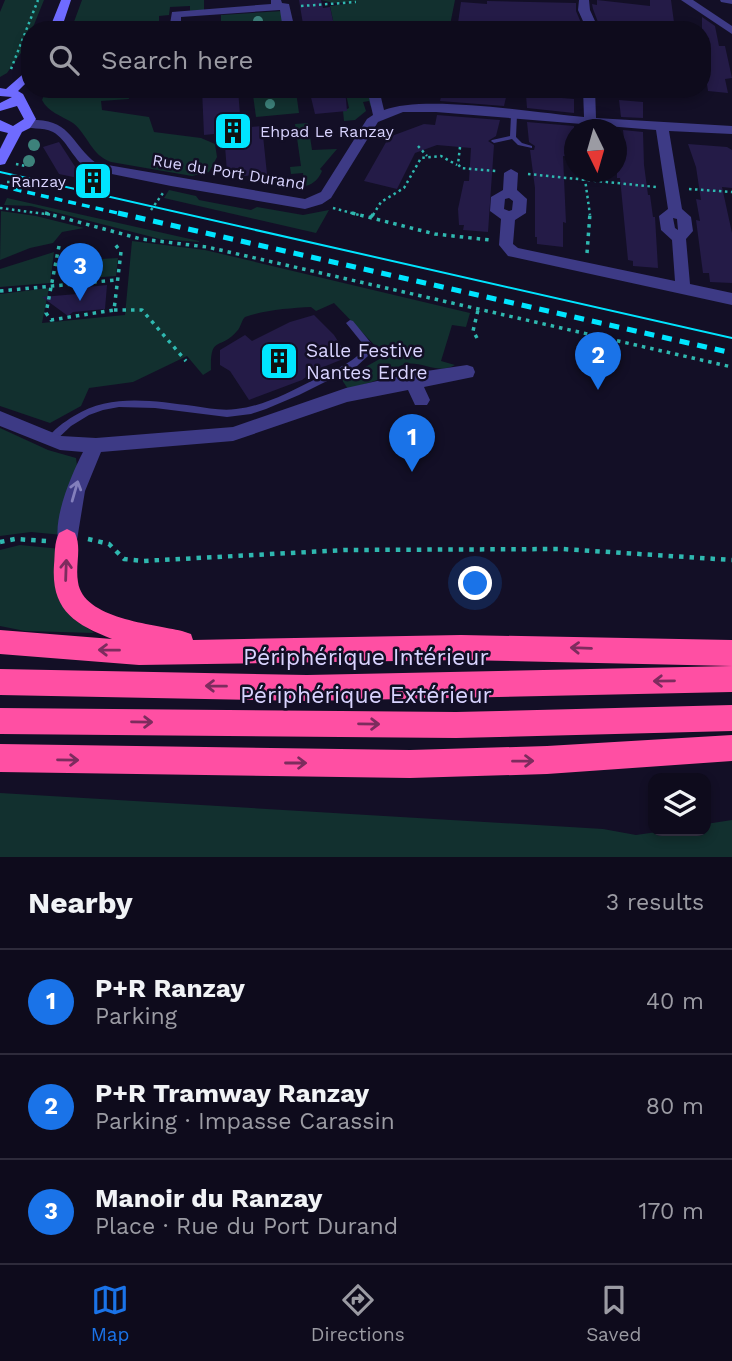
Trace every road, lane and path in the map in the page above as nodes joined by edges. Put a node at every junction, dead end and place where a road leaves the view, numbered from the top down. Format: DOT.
graph roads {
  1 [pos="38,0"];
  2 [pos="65,0"];
  3 [pos="584,0"];
  4 [pos="686,0"];
  5 [pos="725,0"];
  6 [pos="732,1"];
  7 [pos="356,2"];
  8 [pos="244,4"];
  9 [pos="279,5"];
  10 [pos="30,21"];
  11 [pos="58,21"];
  12 [pos="176,21"];
  13 [pos="589,21"];
  14 [pos="732,31"];
  15 [pos="21,44"];
  16 [pos="6,77"];
  17 [pos="10,94"];
  18 [pos="375,98"];
  19 [pos="589,98"];
  20 [pos="379,115"];
  21 [pos="514,115"];
  22 [pos="565,119"];
  23 [pos="590,119"];
  24 [pos="0,121"];
  25 [pos="23,122"];
  26 [pos="627,124"];
  27 [pos="730,125"];
  28 [pos="663,127"];
  29 [pos="513,137"];
  30 [pos="494,141"];
  31 [pos="418,146"];
  32 [pos="460,147"];
  33 [pos="530,147"];
  34 [pos="427,156"];
  35 [pos="7,162"];
  36 [pos="26,166"];
  37 [pos="459,166"];
  38 [pos="511,173"];
  39 [pos="564,177"];
  40 [pos="585,182"];
  41 [pos="613,182"];
  42 [pos="167,188"];
  43 [pos="672,188"];
  44 [pos="732,191"];
  45 [pos="329,207"];
  46 [pos="0,208"];
  47 [pos="151,211"];
  48 [pos="371,218"];
  49 [pos="506,241"];
  50 [pos="114,243"];
  51 [pos="59,246"];
  52 [pos="585,267"];
  53 [pos="116,281"];
  54 [pos="52,287"];
  55 [pos="683,289"];
  56 [pos="0,291"];
  57 [pos="732,299"];
  58 [pos="114,310"];
  59 [pos="478,310"];
  60 [pos="350,323"];
  61 [pos="477,338"];
  62 [pos="186,361"];
  63 [pos="732,367"];
  64 [pos="467,372"];
  65 [pos="414,380"];
  66 [pos="421,400"];
  67 [pos="0,418"];
  68 [pos="50,440"];
  69 [pos="96,446"];
  70 [pos="67,540"];
  71 [pos="0,542"];
  72 [pos="732,561"];
  73 [pos="0,642"];
  74 [pos="218,651"];
  75 [pos="732,653"];
  76 [pos="732,679"];
  77 [pos="0,682"];
  78 [pos="732,718"];
  79 [pos="0,721"];
  80 [pos="732,748"];
  81 [pos="0,758"];
  1 -- 10 [label="path"];
  2 -- 11 [label="street"];
  3 -- 13 [label="street"];
  4 -- 14 [label="street"];
  5 -- 6 [label="street"];
  7 -- 9 [label="path"];
  8 -- 9 [label="street"];
  8 -- 12 [label="street"];
  15 -- 16 [label="path"];
  17 -- 24 [label="street"];
  17 -- 25 [label="street"];
  18 -- 20 [label="street"];
  19 -- 23 [label="street"];
  20 -- 21 [label="street"];
  20 -- 25 [label="street, Rue du Port Durand"];
  21 -- 22 [label="street"];
  21 -- 29 [label="lane"];
  24 -- 25 [label="street"];
  25 -- 35 [label="street"];
  26 -- 28 [label="street"];
  27 -- 28 [label="street"];
  28 -- 43 [label="street"];
  29 -- 30 [label="lane"];
  29 -- 33 [label="lane"];
  31 -- 34 [label="path"];
  32 -- 37 [label="path"];
  34 -- 37 [label="path"];
  34 -- 48 [label="path"];
  35 -- 36 [label="path"];
  37 -- 38 [label="path"];
  38 -- 39 [label="path"];
  38 -- 49 [label="street"];
  40 -- 52 [label="path"];
  41 -- 43 [label="path"];
  42 -- 47 [label="path"];
  43 -- 44 [label="path"];
  43 -- 55 [label="street"];
  45 -- 48 [label="path"];
  46 -- 59 [label="path"];
  48 -- 49 [label="path"];
  49 -- 52 [label="street"];
  50 -- 53 [label="path"];
  51 -- 54 [label="path"];
  52 -- 55 [label="street"];
  53 -- 54 [label="path"];
  53 -- 58 [label="path"];
  54 -- 56 [label="path"];
  54 -- 58 [label="path"];
  55 -- 57 [label="street"];
  58 -- 62 [label="path"];
  59 -- 61 [label="path"];
  59 -- 63 [label="path"];
  60 -- 68 [label="lane"];
  64 -- 65 [label="street"];
  65 -- 66 [label="street"];
  65 -- 69 [label="street"];
  67 -- 68 [label="street"];
  68 -- 69 [label="street"];
  70 -- 69 [label="street, one-way"];
  70 -- 71 [label="path"];
  70 -- 72 [label="path"];
  74 -- 70 [label="highway, one-way"];
  74 -- 73 [label="highway, one-way"];
  75 -- 74 [label="highway, one-way"];
  76 -- 77 [label="highway, Périphérique Intérieur, one-way"];
  79 -- 78 [label="highway, Périphérique Extérieur, one-way"];
  81 -- 80 [label="highway, one-way"];
}
